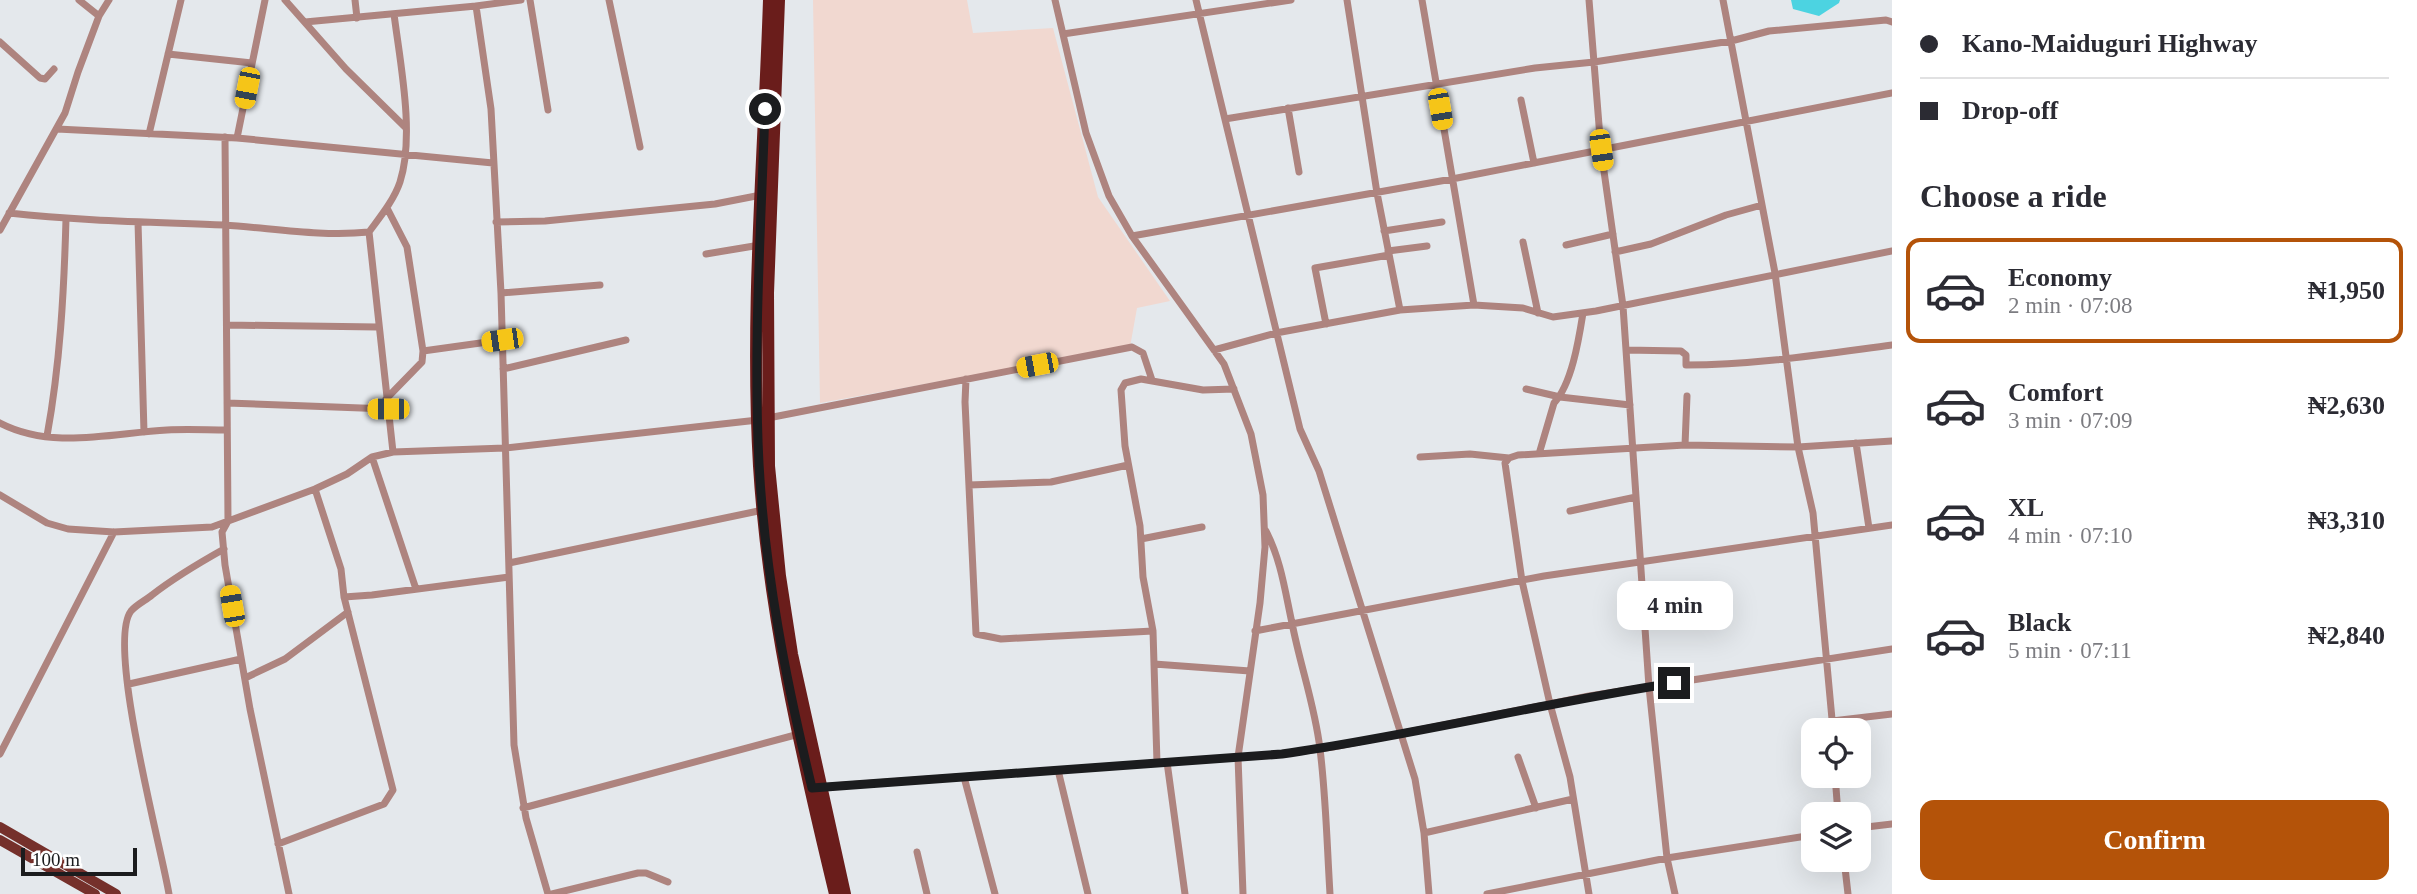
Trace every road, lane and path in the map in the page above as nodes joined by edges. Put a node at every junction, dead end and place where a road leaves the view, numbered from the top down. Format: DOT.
graph roads {
  1 [pos="79,0"];
  2 [pos="109,0"];
  3 [pos="181,0"];
  4 [pos="265,0"];
  5 [pos="285,0"];
  6 [pos="355,0"];
  7 [pos="437,0"];
  8 [pos="521,0"];
  9 [pos="530,0"];
  10 [pos="609,0"];
  11 [pos="769,0"];
  12 [pos="779,0"];
  13 [pos="1055,0"];
  14 [pos="1196,0"];
  15 [pos="1292,0"];
  16 [pos="1347,0"];
  17 [pos="1422,0"];
  18 [pos="1589,0"];
  19 [pos="1723,0"];
  20 [pos="512,1"];
  21 [pos="476,6"];
  22 [pos="438,10"];
  23 [pos="1199,12"];
  24 [pos="394,14"];
  25 [pos="99,16"];
  26 [pos="357,18"];
  27 [pos="305,22"];
  28 [pos="1892,22"];
  29 [pos="1063,34"];
  30 [pos="1731,41"];
  31 [pos="0,42"];
  32 [pos="168,54"];
  33 [pos="1594,62"];
  34 [pos="252,63"];
  35 [pos="54,69"];
  36 [pos="1436,85"];
  37 [pos="1892,93"];
  38 [pos="1362,96"];
  39 [pos="1521,100"];
  40 [pos="1288,108"];
  41 [pos="548,110"];
  42 [pos="1225,118"];
  43 [pos="1746,122"];
  44 [pos="406,128"];
  45 [pos="57,129"];
  46 [pos="149,134"];
  47 [pos="225,137"];
  48 [pos="237,138"];
  49 [pos="640,147"];
  50 [pos="1601,150"];
  51 [pos="405,154"];
  52 [pos="494,163"];
  53 [pos="1534,163"];
  54 [pos="1299,173"];
  55 [pos="1452,179"];
  56 [pos="1377,192"];
  57 [pos="762,194"];
  58 [pos="1762,205"];
  59 [pos="387,208"];
  60 [pos="9,213"];
  61 [pos="1248,215"];
  62 [pos="66,219"];
  63 [pos="138,222"];
  64 [pos="496,222"];
  65 [pos="1442,222"];
  66 [pos="226,225"];
  67 [pos="0,230"];
  68 [pos="1384,231"];
  69 [pos="369,232"];
  70 [pos="1613,234"];
  71 [pos="1132,236"];
  72 [pos="1523,242"];
  73 [pos="760,245"];
  74 [pos="1566,245"];
  75 [pos="1427,246"];
  76 [pos="1892,251"];
  77 [pos="1615,252"];
  78 [pos="1389,253"];
  79 [pos="706,254"];
  80 [pos="1775,273"];
  81 [pos="600,285"];
  82 [pos="500,293"];
  83 [pos="1474,305"];
  84 [pos="1623,306"];
  85 [pos="1400,310"];
  86 [pos="1538,313"];
  87 [pos="1583,313"];
  88 [pos="1326,324"];
  89 [pos="227,325"];
  90 [pos="377,327"];
  91 [pos="1276,333"];
  92 [pos="502,340"];
  93 [pos="626,340"];
  94 [pos="1892,345"];
  95 [pos="1214,350"];
  96 [pos="423,351"];
  97 [pos="1626,351"];
  98 [pos="1787,359"];
  99 [pos="503,369"];
  100 [pos="966,379"];
  101 [pos="1152,380"];
  102 [pos="1234,389"];
  103 [pos="1526,389"];
  104 [pos="1687,396"];
  105 [pos="1560,397"];
  106 [pos="386,398"];
  107 [pos="227,403"];
  108 [pos="1630,405"];
  109 [pos="388,409"];
  110 [pos="763,419"];
  111 [pos="0,423"];
  112 [pos="227,430"];
  113 [pos="144,432"];
  114 [pos="47,436"];
  115 [pos="1892,441"];
  116 [pos="1856,443"];
  117 [pos="1685,445"];
  118 [pos="1798,447"];
  119 [pos="505,448"];
  120 [pos="1632,448"];
  121 [pos="393,452"];
  122 [pos="1539,454"];
  123 [pos="372,457"];
  124 [pos="1420,457"];
  125 [pos="1509,458"];
  126 [pos="1128,465"];
  127 [pos="969,485"];
  128 [pos="315,489"];
  129 [pos="0,495"];
  130 [pos="1636,498"];
  131 [pos="763,510"];
  132 [pos="1570,511"];
  133 [pos="228,521"];
  134 [pos="1892,525"];
  135 [pos="1202,527"];
  136 [pos="1264,527"];
  137 [pos="1870,528"];
  138 [pos="114,532"];
  139 [pos="1815,536"];
  140 [pos="1141,539"];
  141 [pos="224,549"];
  142 [pos="1640,561"];
  143 [pos="509,563"];
  144 [pos="509,577"];
  145 [pos="1522,580"];
  146 [pos="416,589"];
  147 [pos="344,597"];
  148 [pos="1363,610"];
  149 [pos="348,612"];
  150 [pos="1292,624"];
  151 [pos="1153,631"];
  152 [pos="1255,631"];
  153 [pos="1892,649"];
  154 [pos="241,659"];
  155 [pos="1826,660"];
  156 [pos="1154,664"];
  157 [pos="1250,671"];
  158 [pos="245,678"];
  159 [pos="128,684"];
  160 [pos="1649,687"];
  161 [pos="1549,704"];
  162 [pos="1892,714"];
  163 [pos="1832,718"];
  164 [pos="1871,718"];
  165 [pos="1402,733"];
  166 [pos="799,734"];
  167 [pos="1320,749"];
  168 [pos="0,754"];
  169 [pos="1238,757"];
  170 [pos="1518,757"];
  171 [pos="1167,762"];
  172 [pos="1157,763"];
  173 [pos="1058,770"];
  174 [pos="964,777"];
  175 [pos="816,787"];
  176 [pos="1573,799"];
  177 [pos="523,808"];
  178 [pos="1536,808"];
  179 [pos="1892,824"];
  180 [pos="1871,826"];
  181 [pos="0,827"];
  182 [pos="1424,833"];
  183 [pos="1801,837"];
  184 [pos="0,840"];
  185 [pos="278,844"];
  186 [pos="917,852"];
  187 [pos="1667,858"];
  188 [pos="1845,872"];
  189 [pos="1585,874"];
  190 [pos="668,882"];
  191 [pos="95,894"];
  192 [pos="116,894"];
  193 [pos="169,894"];
  194 [pos="289,894"];
  195 [pos="550,894"];
  196 [pos="835,894"];
  197 [pos="845,894"];
  198 [pos="927,894"];
  199 [pos="995,894"];
  200 [pos="1088,894"];
  201 [pos="1185,894"];
  202 [pos="1243,894"];
  203 [pos="1330,894"];
  204 [pos="1429,894"];
  205 [pos="1487,894"];
  206 [pos="1589,894"];
  207 [pos="1675,894"];
  208 [pos="1848,894"];
  1 -- 25 [label="street"];
  2 -- 25 [label="street"];
  3 -- 32 [label="street"];
  4 -- 34 [label="street"];
  5 -- 27 [label="street"];
  6 -- 26 [label="street"];
  7 -- 22 [label="street"];
  8 -- 20 [label="street"];
  9 -- 41 [label="street"];
  10 -- 49 [label="street"];
  11 -- 57 [label="highway"];
  12 -- 110 [label="highway"];
  13 -- 29 [label="street"];
  14 -- 23 [label="street"];
  15 -- 23 [label="street"];
  16 -- 38 [label="street"];
  17 -- 36 [label="street"];
  18 -- 33 [label="street"];
  19 -- 30 [label="street"];
  20 -- 21 [label="street"];
  21 -- 22 [label="street"];
  21 -- 52 [label="street"];
  22 -- 24 [label="street"];
  23 -- 29 [label="street"];
  23 -- 42 [label="street"];
  24 -- 26 [label="street"];
  24 -- 44 [label="street"];
  25 -- 45 [label="street"];
  26 -- 27 [label="street"];
  27 -- 44 [label="street"];
  28 -- 30 [label="street"];
  29 -- 71 [label="street"];
  30 -- 33 [label="street"];
  30 -- 43 [label="street"];
  31 -- 35 [label="street"];
  32 -- 34 [label="street"];
  32 -- 46 [label="street"];
  33 -- 36 [label="street"];
  33 -- 50 [label="street"];
  34 -- 48 [label="street"];
  36 -- 38 [label="street"];
  36 -- 55 [label="street"];
  37 -- 43 [label="street"];
  38 -- 40 [label="street"];
  38 -- 56 [label="street"];
  39 -- 53 [label="street"];
  40 -- 42 [label="street"];
  40 -- 54 [label="street"];
  42 -- 61 [label="street"];
  43 -- 50 [label="street"];
  43 -- 58 [label="street"];
  44 -- 51 [label="street"];
  45 -- 46 [label="street"];
  45 -- 60 [label="street"];
  46 -- 47 [label="street"];
  47 -- 48 [label="street"];
  47 -- 66 [label="street"];
  48 -- 51 [label="street"];
  50 -- 53 [label="street"];
  50 -- 70 [label="street"];
  51 -- 52 [label="street"];
  51 -- 59 [label="street"];
  52 -- 64 [label="street"];
  53 -- 55 [label="street"];
  55 -- 56 [label="street"];
  55 -- 83 [label="street"];
  56 -- 61 [label="street"];
  56 -- 68 [label="street"];
  57 -- 64 [label="street"];
  57 -- 73 [label="highway"];
  58 -- 77 [label="street"];
  58 -- 80 [label="street"];
  59 -- 69 [label="street"];
  59 -- 96 [label="street"];
  60 -- 62 [label="street"];
  60 -- 67 [label="street"];
  61 -- 71 [label="street"];
  61 -- 91 [label="street"];
  62 -- 63 [label="street"];
  62 -- 114 [label="street"];
  63 -- 66 [label="street"];
  63 -- 113 [label="street"];
  64 -- 82 [label="street"];
  65 -- 68 [label="street"];
  66 -- 69 [label="street"];
  66 -- 89 [label="street"];
  68 -- 78 [label="street"];
  69 -- 90 [label="street"];
  70 -- 74 [label="street"];
  70 -- 77 [label="street"];
  71 -- 95 [label="street"];
  72 -- 86 [label="street"];
  73 -- 79 [label="street"];
  73 -- 110 [label="highway"];
  75 -- 78 [label="street"];
  76 -- 80 [label="street"];
  77 -- 84 [label="street"];
  78 -- 85 [label="street"];
  78 -- 88 [label="street"];
  80 -- 84 [label="street"];
  80 -- 98 [label="street"];
  81 -- 82 [label="street"];
  82 -- 92 [label="street"];
  83 -- 85 [label="street"];
  83 -- 86 [label="street"];
  84 -- 87 [label="street"];
  84 -- 97 [label="street"];
  85 -- 88 [label="street"];
  86 -- 87 [label="street"];
  87 -- 105 [label="street"];
  88 -- 91 [label="street"];
  89 -- 90 [label="street"];
  89 -- 107 [label="street"];
  90 -- 106 [label="street"];
  91 -- 95 [label="street"];
  91 -- 148 [label="street"];
  92 -- 96 [label="street"];
  92 -- 99 [label="street"];
  93 -- 99 [label="street"];
  94 -- 98 [label="street"];
  95 -- 102 [label="street"];
  96 -- 106 [label="street"];
  97 -- 98 [label="street"];
  97 -- 108 [label="street"];
  98 -- 118 [label="street"];
  99 -- 119 [label="street"];
  100 -- 101 [label="street"];
  100 -- 110 [label="street"];
  100 -- 127 [label="street"];
  101 -- 102 [label="street"];
  101 -- 126 [label="street"];
  102 -- 136 [label="street"];
  103 -- 105 [label="street"];
  104 -- 117 [label="street"];
  105 -- 108 [label="street"];
  105 -- 122 [label="street"];
  106 -- 109 [label="street"];
  107 -- 109 [label="street"];
  107 -- 112 [label="street"];
  108 -- 120 [label="street"];
  109 -- 121 [label="street"];
  110 -- 119 [label="street"];
  110 -- 131 [label="highway"];
  110 -- 175 [label="highway"];
  111 -- 114 [label="street"];
  112 -- 113 [label="street"];
  112 -- 133 [label="street"];
  113 -- 114 [label="street"];
  115 -- 116 [label="street"];
  116 -- 118 [label="street"];
  116 -- 137 [label="street"];
  117 -- 118 [label="street"];
  117 -- 120 [label="street"];
  118 -- 139 [label="street"];
  119 -- 121 [label="street"];
  119 -- 143 [label="street"];
  120 -- 122 [label="street"];
  120 -- 130 [label="street"];
  121 -- 123 [label="street"];
  122 -- 125 [label="street"];
  123 -- 128 [label="street"];
  123 -- 146 [label="street"];
  124 -- 125 [label="street"];
  125 -- 145 [label="street"];
  126 -- 127 [label="street"];
  126 -- 140 [label="street"];
  127 -- 151 [label="street"];
  128 -- 133 [label="street"];
  128 -- 147 [label="street"];
  129 -- 138 [label="street"];
  130 -- 132 [label="street"];
  130 -- 142 [label="street"];
  131 -- 143 [label="street"];
  131 -- 166 [label="highway"];
  133 -- 138 [label="street"];
  133 -- 141 [label="street"];
  134 -- 137 [label="street"];
  135 -- 140 [label="street"];
  136 -- 150 [label="street"];
  136 -- 152 [label="street"];
  137 -- 139 [label="street"];
  138 -- 168 [label="street"];
  139 -- 142 [label="street"];
  139 -- 155 [label="street"];
  140 -- 151 [label="street"];
  141 -- 154 [label="street"];
  141 -- 159 [label="street"];
  142 -- 145 [label="street"];
  142 -- 160 [label="street"];
  143 -- 144 [label="street"];
  144 -- 146 [label="street"];
  144 -- 177 [label="street"];
  145 -- 148 [label="street"];
  145 -- 161 [label="street"];
  146 -- 147 [label="street"];
  147 -- 149 [label="street"];
  148 -- 150 [label="street"];
  148 -- 165 [label="street"];
  149 -- 158 [label="street"];
  149 -- 185 [label="street"];
  150 -- 152 [label="street"];
  150 -- 167 [label="street"];
  151 -- 156 [label="street"];
  152 -- 157 [label="street"];
  153 -- 155 [label="street"];
  154 -- 158 [label="street"];
  154 -- 159 [label="street"];
  155 -- 160 [label="street"];
  155 -- 163 [label="street"];
  156 -- 157 [label="street"];
  156 -- 172 [label="street"];
  157 -- 169 [label="street"];
  158 -- 185 [label="street"];
  159 -- 193 [label="street"];
  160 -- 161 [label="street"];
  160 -- 187 [label="street"];
  161 -- 165 [label="street"];
  161 -- 176 [label="street"];
  162 -- 164 [label="street"];
  165 -- 167 [label="street"];
  165 -- 182 [label="street"];
  166 -- 175 [label="highway"];
  166 -- 177 [label="street"];
  167 -- 169 [label="street"];
  167 -- 203 [label="street"];
  169 -- 171 [label="street"];
  169 -- 202 [label="street"];
  170 -- 178 [label="street"];
  171 -- 172 [label="street"];
  171 -- 201 [label="street"];
  172 -- 173 [label="street"];
  173 -- 174 [label="street"];
  173 -- 200 [label="street"];
  174 -- 175 [label="street"];
  174 -- 199 [label="street"];
  175 -- 196 [label="highway"];
  175 -- 197 [label="highway"];
  176 -- 178 [label="street"];
  176 -- 189 [label="street"];
  177 -- 195 [label="street"];
  178 -- 182 [label="street"];
  179 -- 180 [label="street"];
  181 -- 192 [label="main road"];
  182 -- 204 [label="street"];
  183 -- 187 [label="street"];
  184 -- 191 [label="main road"];
  185 -- 194 [label="street"];
  186 -- 198 [label="street"];
  187 -- 189 [label="street"];
  187 -- 207 [label="street"];
  188 -- 208 [label="street"];
  189 -- 205 [label="street"];
  189 -- 206 [label="street"];
  190 -- 195 [label="street"];
}
